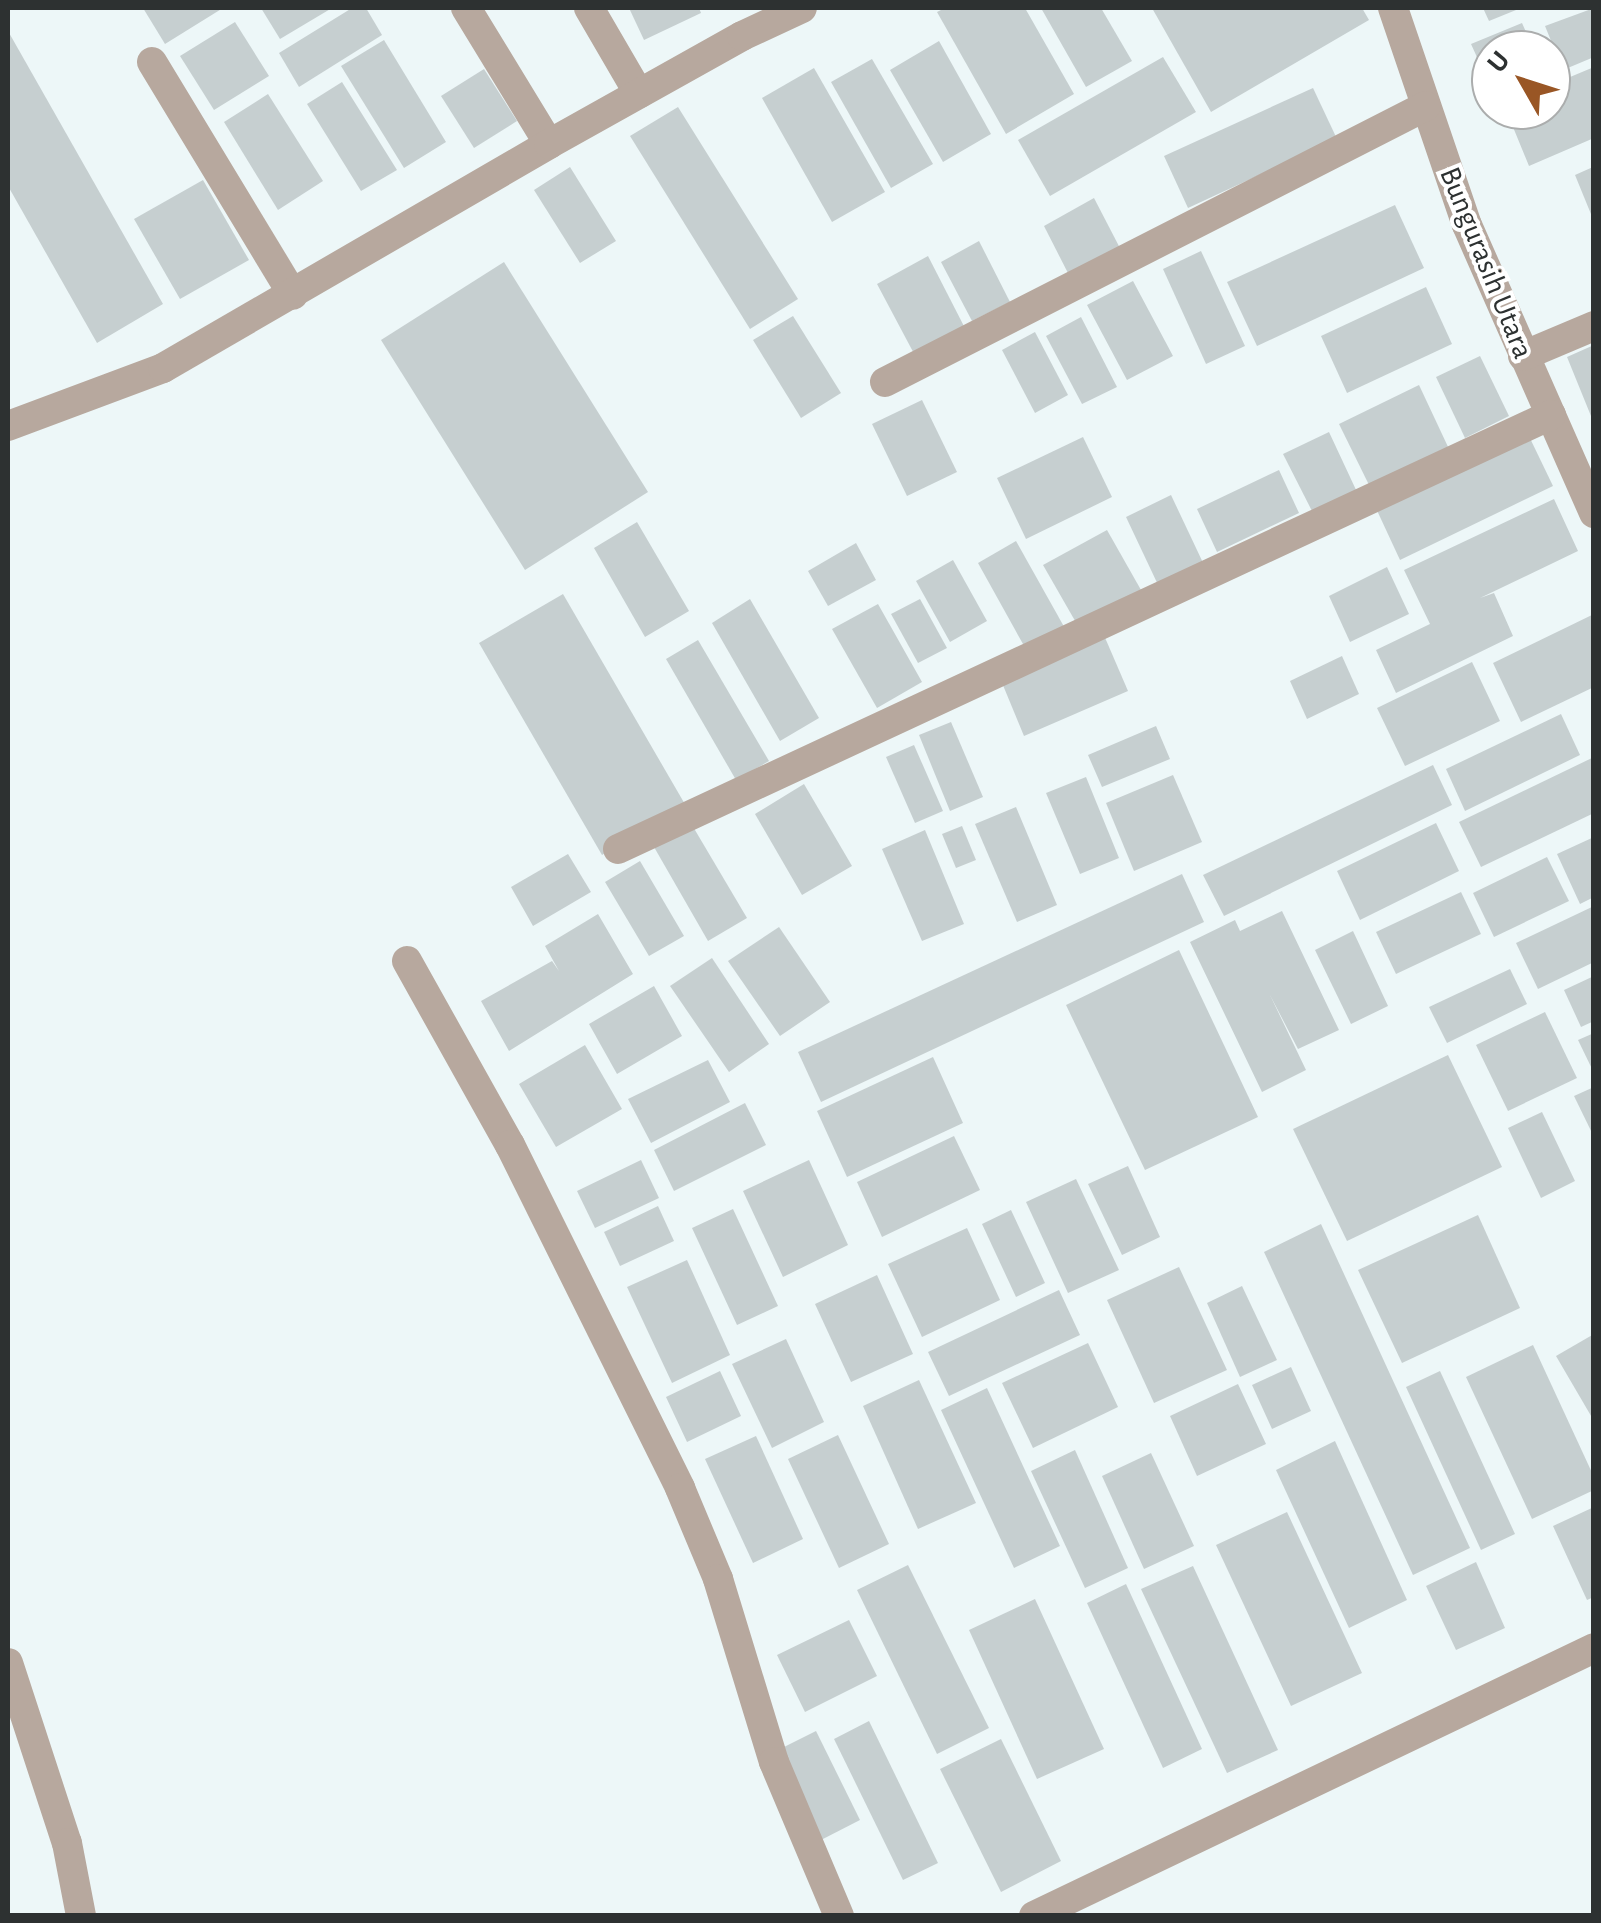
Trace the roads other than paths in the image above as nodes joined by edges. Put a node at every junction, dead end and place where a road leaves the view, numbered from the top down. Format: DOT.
graph roads {
  1 [pos="466,8"];
  2 [pos="589,8"];
  3 [pos="802,8"];
  4 [pos="1393,8"];
  5 [pos="152,62"];
  6 [pos="638,94"];
  7 [pos="1426,106"];
  8 [pos="548,144"];
  9 [pos="292,295"];
  10 [pos="1594,326"];
  11 [pos="1523,356"];
  12 [pos="885,382"];
  13 [pos="1550,414"];
  14 [pos="8,426"];
  15 [pos="1584,463"];
  16 [pos="1594,513"];
  17 [pos="618,849"];
  18 [pos="407,961"];
  19 [pos="1594,1648"];
  20 [pos="8,1663"];
  21 [pos="81,1916"];
  22 [pos="839,1916"];
  23 [pos="1034,1916"];
  1 -- 8 [label="street"];
  2 -- 6 [label="street"];
  3 -- 6 [label="street"];
  4 -- 7 [label="street, Bungurasih Utara"];
  5 -- 9 [label="street"];
  6 -- 8 [label="street"];
  7 -- 11 [label="street, Bungurasih Utara"];
  7 -- 12 [label="street"];
  8 -- 9 [label="street"];
  9 -- 14 [label="street"];
  10 -- 11 [label="street"];
  11 -- 13 [label="street, Bungurasih Utara"];
  13 -- 15 [label="street, Bungurasih Utara"];
  13 -- 17 [label="street"];
  15 -- 16 [label="street, Bungurasih Utara"];
  18 -- 22 [label="street"];
  19 -- 23 [label="street"];
  20 -- 21 [label="street"];
}
